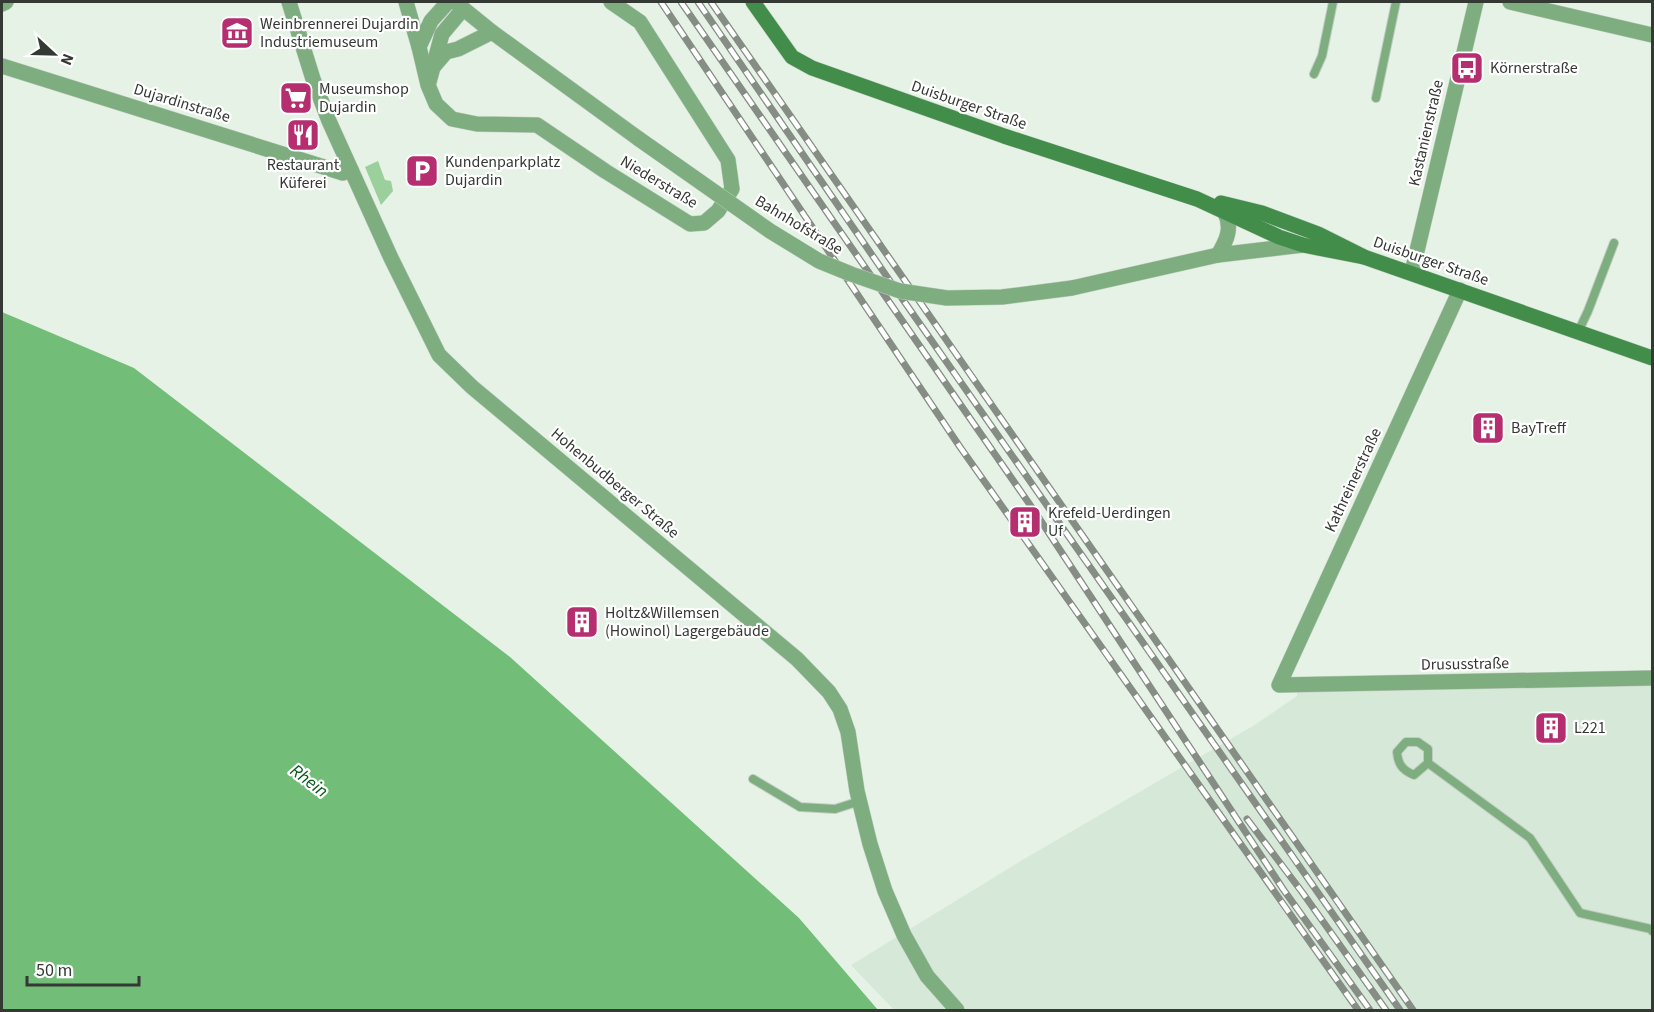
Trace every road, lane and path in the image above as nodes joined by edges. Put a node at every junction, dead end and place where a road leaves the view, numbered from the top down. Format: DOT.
graph roads {
  1 [pos="6,2"];
  2 [pos="289,2"];
  3 [pos="406,2"];
  4 [pos="447,2"];
  5 [pos="611,2"];
  6 [pos="753,2"];
  7 [pos="1333,2"];
  8 [pos="1396,2"];
  9 [pos="1476,2"];
  10 [pos="1510,2"];
  11 [pos="2,4"];
  12 [pos="459,5"];
  13 [pos="492,32"];
  14 [pos="1653,35"];
  15 [pos="419,47"];
  16 [pos="2,66"];
  17 [pos="432,68"];
  18 [pos="1314,74"];
  19 [pos="428,85"];
  20 [pos="1376,98"];
  21 [pos="351,170"];
  22 [pos="1197,199"];
  23 [pos="1224,211"];
  24 [pos="1614,243"];
  25 [pos="1303,245"];
  26 [pos="1218,255"];
  27 [pos="1364,257"];
  28 [pos="1412,272"];
  29 [pos="1460,290"];
  30 [pos="1578,332"];
  31 [pos="1653,358"];
  32 [pos="1653,678"];
  33 [pos="1279,685"];
  34 [pos="1428,763"];
  35 [pos="753,779"];
  36 [pos="860,801"];
  37 [pos="1653,931"];
  38 [pos="957,1011"];
  1 -- 11 [label="street"];
  2 -- 21 [label="street, Hohenbudberger Straße"];
  3 -- 15 [label="street, Niederstraße"];
  4 -- 15 [label="street"];
  5 -- 19 [label="street, Niederstraße"];
  6 -- 22 [label="main road, Duisburger Straße"];
  7 -- 18 [label="lane"];
  8 -- 20 [label="lane"];
  9 -- 28 [label="street, Kastanienstraße"];
  10 -- 14 [label="street"];
  12 -- 13 [label="street, Bahnhofstraße"];
  12 -- 17 [label="street"];
  13 -- 17 [label="street"];
  13 -- 26 [label="street, Bahnhofstraße, bridge"];
  15 -- 19 [label="street, Niederstraße"];
  16 -- 21 [label="street, Dujardinstraße"];
  17 -- 19 [label="street"];
  21 -- 36 [label="street, Hohenbudberger Straße"];
  22 -- 23 [label="main road, Duisburger Straße"];
  22 -- 27 [label="main road, Duisburger Straße"];
  23 -- 25 [label="main road, Duisburger Straße"];
  23 -- 26 [label="street"];
  24 -- 30 [label="lane"];
  25 -- 26 [label="street, Bahnhofstraße"];
  25 -- 27 [label="main road, Bahnhofstraße"];
  27 -- 28 [label="main road, Duisburger Straße"];
  28 -- 29 [label="main road, Duisburger Straße"];
  29 -- 30 [label="main road, Duisburger Straße"];
  29 -- 33 [label="street, Kathreinerstraße"];
  30 -- 31 [label="main road, Duisburger Straße"];
  32 -- 33 [label="street, Drususstraße"];
  34 -- 37 [label="lane"];
  35 -- 36 [label="lane"];
  36 -- 38 [label="street, Hohenbudberger Straße"];
}
